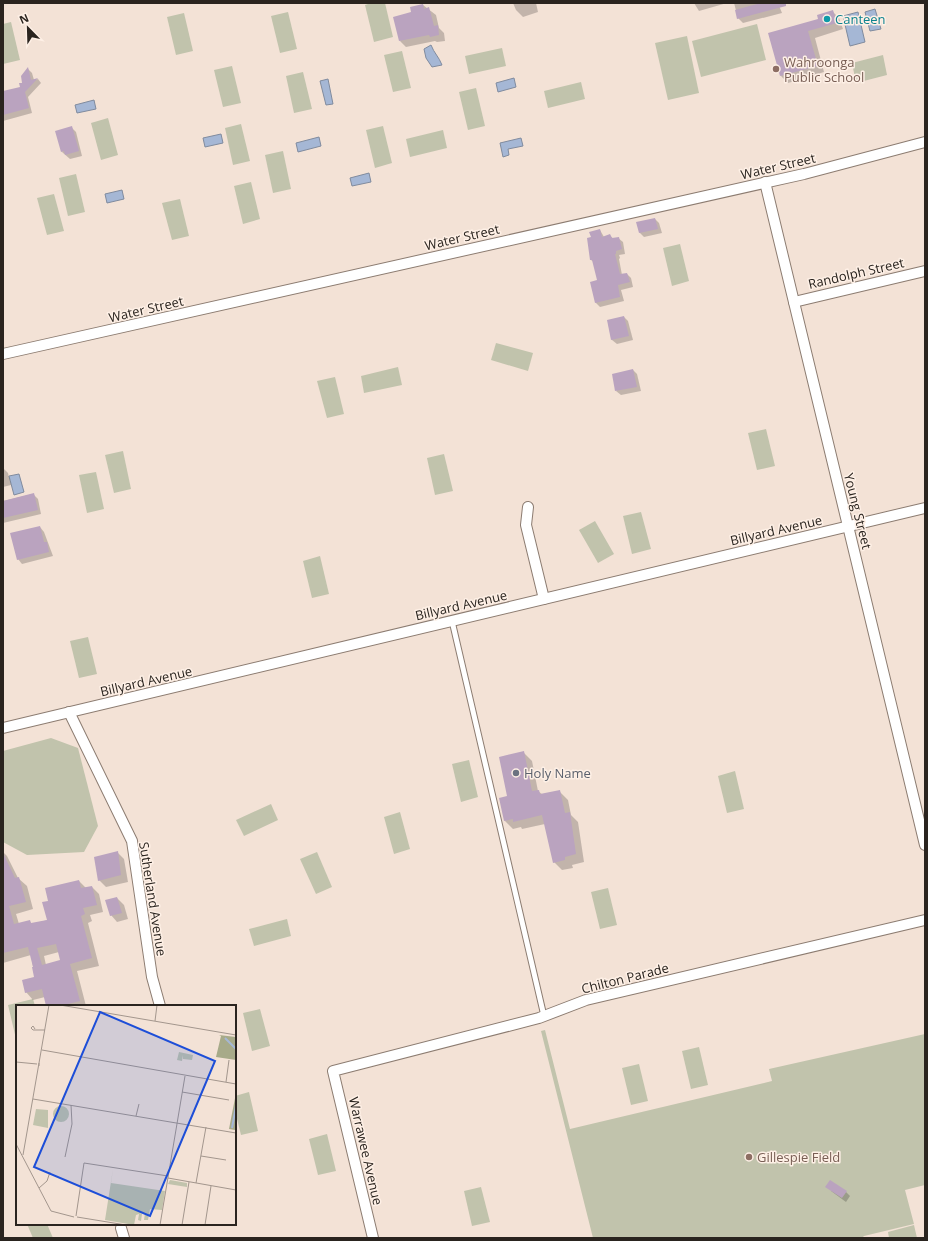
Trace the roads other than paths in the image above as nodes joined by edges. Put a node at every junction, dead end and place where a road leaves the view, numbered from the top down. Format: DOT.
graph roads {
  1 [pos="925,142"];
  2 [pos="765,182"];
  3 [pos="925,271"];
  4 [pos="794,302"];
  5 [pos="3,354"];
  6 [pos="528,507"];
  7 [pos="925,508"];
  8 [pos="848,526"];
  9 [pos="544,599"];
  10 [pos="452,621"];
  11 [pos="69,712"];
  12 [pos="3,728"];
  13 [pos="925,845"];
  14 [pos="925,920"];
  15 [pos="160,1005"];
  16 [pos="544,1016"];
  17 [pos="333,1071"];
  18 [pos="121,1228"];
  19 [pos="124,1238"];
  20 [pos="373,1238"];
  1 -- 2 [label="street, Water Street"];
  2 -- 4 [label="street, Young Street"];
  2 -- 5 [label="street, Water Street"];
  3 -- 4 [label="street, Randolph Street"];
  4 -- 8 [label="street, Young Street"];
  6 -- 9 [label="street"];
  7 -- 8 [label="street, Billyard Avenue"];
  8 -- 9 [label="street, Billyard Avenue"];
  8 -- 13 [label="street, Young Street"];
  9 -- 10 [label="street, Billyard Avenue"];
  10 -- 11 [label="street, Billyard Avenue"];
  10 -- 16 [label="lane"];
  11 -- 12 [label="street, Billyard Avenue"];
  11 -- 15 [label="street, Sutherland Avenue"];
  14 -- 16 [label="street, Chilton Parade"];
  16 -- 17 [label="street, Chilton Parade"];
  17 -- 20 [label="street, Warrawee Avenue"];
  18 -- 19 [label="street"];
}
